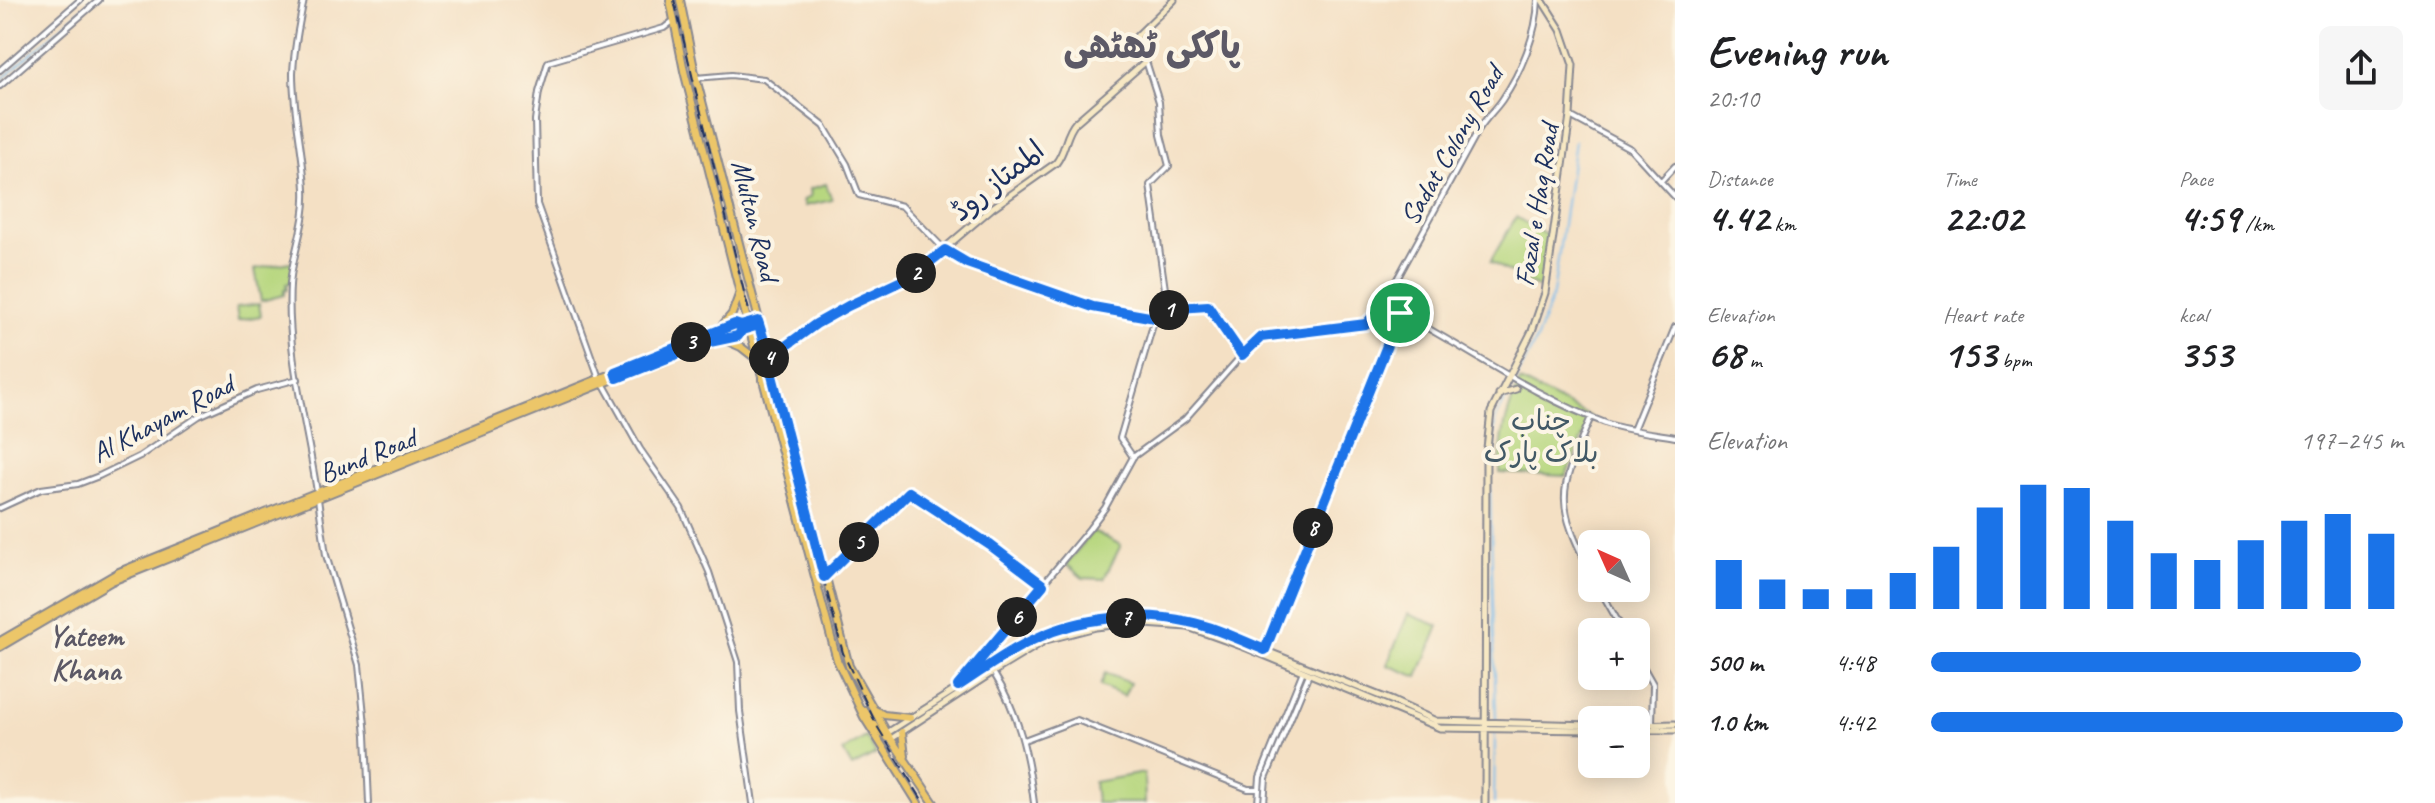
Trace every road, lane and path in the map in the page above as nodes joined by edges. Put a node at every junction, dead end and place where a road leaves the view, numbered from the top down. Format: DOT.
graph roads {
  1 [pos="80,0"];
  2 [pos="99,0"];
  3 [pos="304,0"];
  4 [pos="670,0"];
  5 [pos="680,0"];
  6 [pos="1174,0"];
  7 [pos="1540,0"];
  8 [pos="674,19"];
  9 [pos="664,28"];
  10 [pos="677,34"];
  11 [pos="1146,61"];
  12 [pos="0,70"];
  13 [pos="696,78"];
  14 [pos="0,86"];
  15 [pos="1570,116"];
  16 [pos="1675,166"];
  17 [pos="1661,181"];
  18 [pos="1675,197"];
  19 [pos="945,250"];
  20 [pos="740,293"];
  21 [pos="1384,304"];
  22 [pos="1168,310"];
  23 [pos="1400,313"];
  24 [pos="1155,318"];
  25 [pos="759,323"];
  26 [pos="748,326"];
  27 [pos="1675,327"];
  28 [pos="716,332"];
  29 [pos="722,338"];
  30 [pos="768,353"];
  31 [pos="1242,355"];
  32 [pos="759,361"];
  33 [pos="616,375"];
  34 [pos="1510,375"];
  35 [pos="298,379"];
  36 [pos="601,381"];
  37 [pos="1516,389"];
  38 [pos="1502,393"];
  39 [pos="1591,417"];
  40 [pos="1633,430"];
  41 [pos="1675,437"];
  42 [pos="1133,457"];
  43 [pos="317,495"];
  44 [pos="0,508"];
  45 [pos="1578,545"];
  46 [pos="824,577"];
  47 [pos="1043,585"];
  48 [pos="0,641"];
  49 [pos="0,647"];
  50 [pos="1265,650"];
  51 [pos="993,672"];
  52 [pos="1306,673"];
  53 [pos="1650,679"];
  54 [pos="958,686"];
  55 [pos="854,696"];
  56 [pos="872,708"];
  57 [pos="910,718"];
  58 [pos="1652,724"];
  59 [pos="1488,726"];
  60 [pos="1675,727"];
  61 [pos="1578,728"];
  62 [pos="1650,728"];
  63 [pos="902,732"];
  64 [pos="1281,732"];
  65 [pos="888,736"];
  66 [pos="1024,740"];
  67 [pos="905,761"];
  68 [pos="901,773"];
  69 [pos="910,789"];
  70 [pos="1258,789"];
  71 [pos="369,803"];
  72 [pos="753,803"];
  73 [pos="909,803"];
  74 [pos="918,803"];
  75 [pos="934,803"];
  76 [pos="1034,803"];
  77 [pos="1261,803"];
  78 [pos="1485,803"];
  1 -- 12 [label="street"];
  2 -- 14 [label="street"];
  3 -- 35 [label="street"];
  4 -- 8 [label="main road, Multan Road"];
  5 -- 13 [label="main road, Multan Road"];
  6 -- 11 [label="main road"];
  7 -- 15 [label="main road, Fazal e Haq Road"];
  7 -- 21 [label="street, Sadat Colony Road"];
  8 -- 9 [label="street"];
  8 -- 10 [label="main road, Multan Road"];
  9 -- 10 [label="street"];
  9 -- 36 [label="street"];
  10 -- 20 [label="main road, Multan Road"];
  11 -- 19 [label="main road, الممتاز روڈ"];
  11 -- 22 [label="street"];
  13 -- 19 [label="street"];
  13 -- 25 [label="main road, Multan Road"];
  15 -- 17 [label="street"];
  15 -- 34 [label="main road, Fazal e Haq Road"];
  16 -- 17 [label="street"];
  17 -- 18 [label="street"];
  19 -- 24 [label="street"];
  19 -- 30 [label="main road, الممتاز روڈ"];
  20 -- 26 [label="main road, Multan Road"];
  20 -- 28 [label="main road"];
  21 -- 23 [label="street"];
  21 -- 31 [label="street"];
  22 -- 24 [label="street"];
  22 -- 31 [label="street"];
  23 -- 34 [label="street"];
  23 -- 50 [label="street"];
  24 -- 42 [label="street"];
  25 -- 26 [label="main road, Bund Road"];
  25 -- 30 [label="main road, Multan Road"];
  26 -- 28 [label="main road, Bund Road"];
  26 -- 29 [label="main road, Bund Road"];
  26 -- 32 [label="main road, Multan Road"];
  27 -- 40 [label="street"];
  28 -- 33 [label="main road, Bund Road"];
  29 -- 32 [label="main road"];
  29 -- 33 [label="main road, Bund Road"];
  30 -- 46 [label="main road, Multan Road"];
  31 -- 42 [label="street"];
  32 -- 55 [label="main road, Multan Road"];
  33 -- 36 [label="main road, Bund Road"];
  34 -- 38 [label="main road, Fazal e Haq Road"];
  34 -- 39 [label="street"];
  35 -- 43 [label="street"];
  35 -- 44 [label="street, Al Khayam Road"];
  36 -- 43 [label="main road, Bund Road"];
  36 -- 72 [label="street"];
  37 -- 38 [label="main road"];
  38 -- 59 [label="main road, Fazal e Haq Road"];
  39 -- 40 [label="street"];
  39 -- 45 [label="street"];
  40 -- 41 [label="street"];
  42 -- 47 [label="street"];
  43 -- 48 [label="main road, Bund Road"];
  43 -- 49 [label="main road, Bund Road"];
  43 -- 71 [label="street"];
  46 -- 47 [label="street"];
  46 -- 56 [label="main road, Multan Road"];
  47 -- 54 [label="street"];
  50 -- 54 [label="main road"];
  50 -- 59 [label="main road"];
  51 -- 52 [label="main road"];
  51 -- 63 [label="main road"];
  51 -- 66 [label="street"];
  52 -- 59 [label="main road"];
  52 -- 64 [label="street"];
  53 -- 58 [label="street"];
  54 -- 57 [label="main road"];
  55 -- 65 [label="main road"];
  55 -- 68 [label="main road, Multan Road"];
  56 -- 57 [label="main road"];
  56 -- 65 [label="main road, Multan Road"];
  57 -- 65 [label="main road"];
  58 -- 60 [label="main road"];
  59 -- 61 [label="main road"];
  59 -- 78 [label="main road, Fazal e Haq Road"];
  60 -- 62 [label="main road"];
  63 -- 65 [label="main road"];
  63 -- 67 [label="main road"];
  64 -- 70 [label="street"];
  64 -- 77 [label="street"];
  65 -- 67 [label="main road, Multan Road"];
  65 -- 68 [label="main road"];
  66 -- 70 [label="street"];
  66 -- 76 [label="street"];
  67 -- 75 [label="main road, Multan Road"];
  68 -- 69 [label="main road, Multan Road"];
  69 -- 73 [label="main road"];
  69 -- 74 [label="main road, Multan Road"];
  70 -- 77 [label="street"];
}
